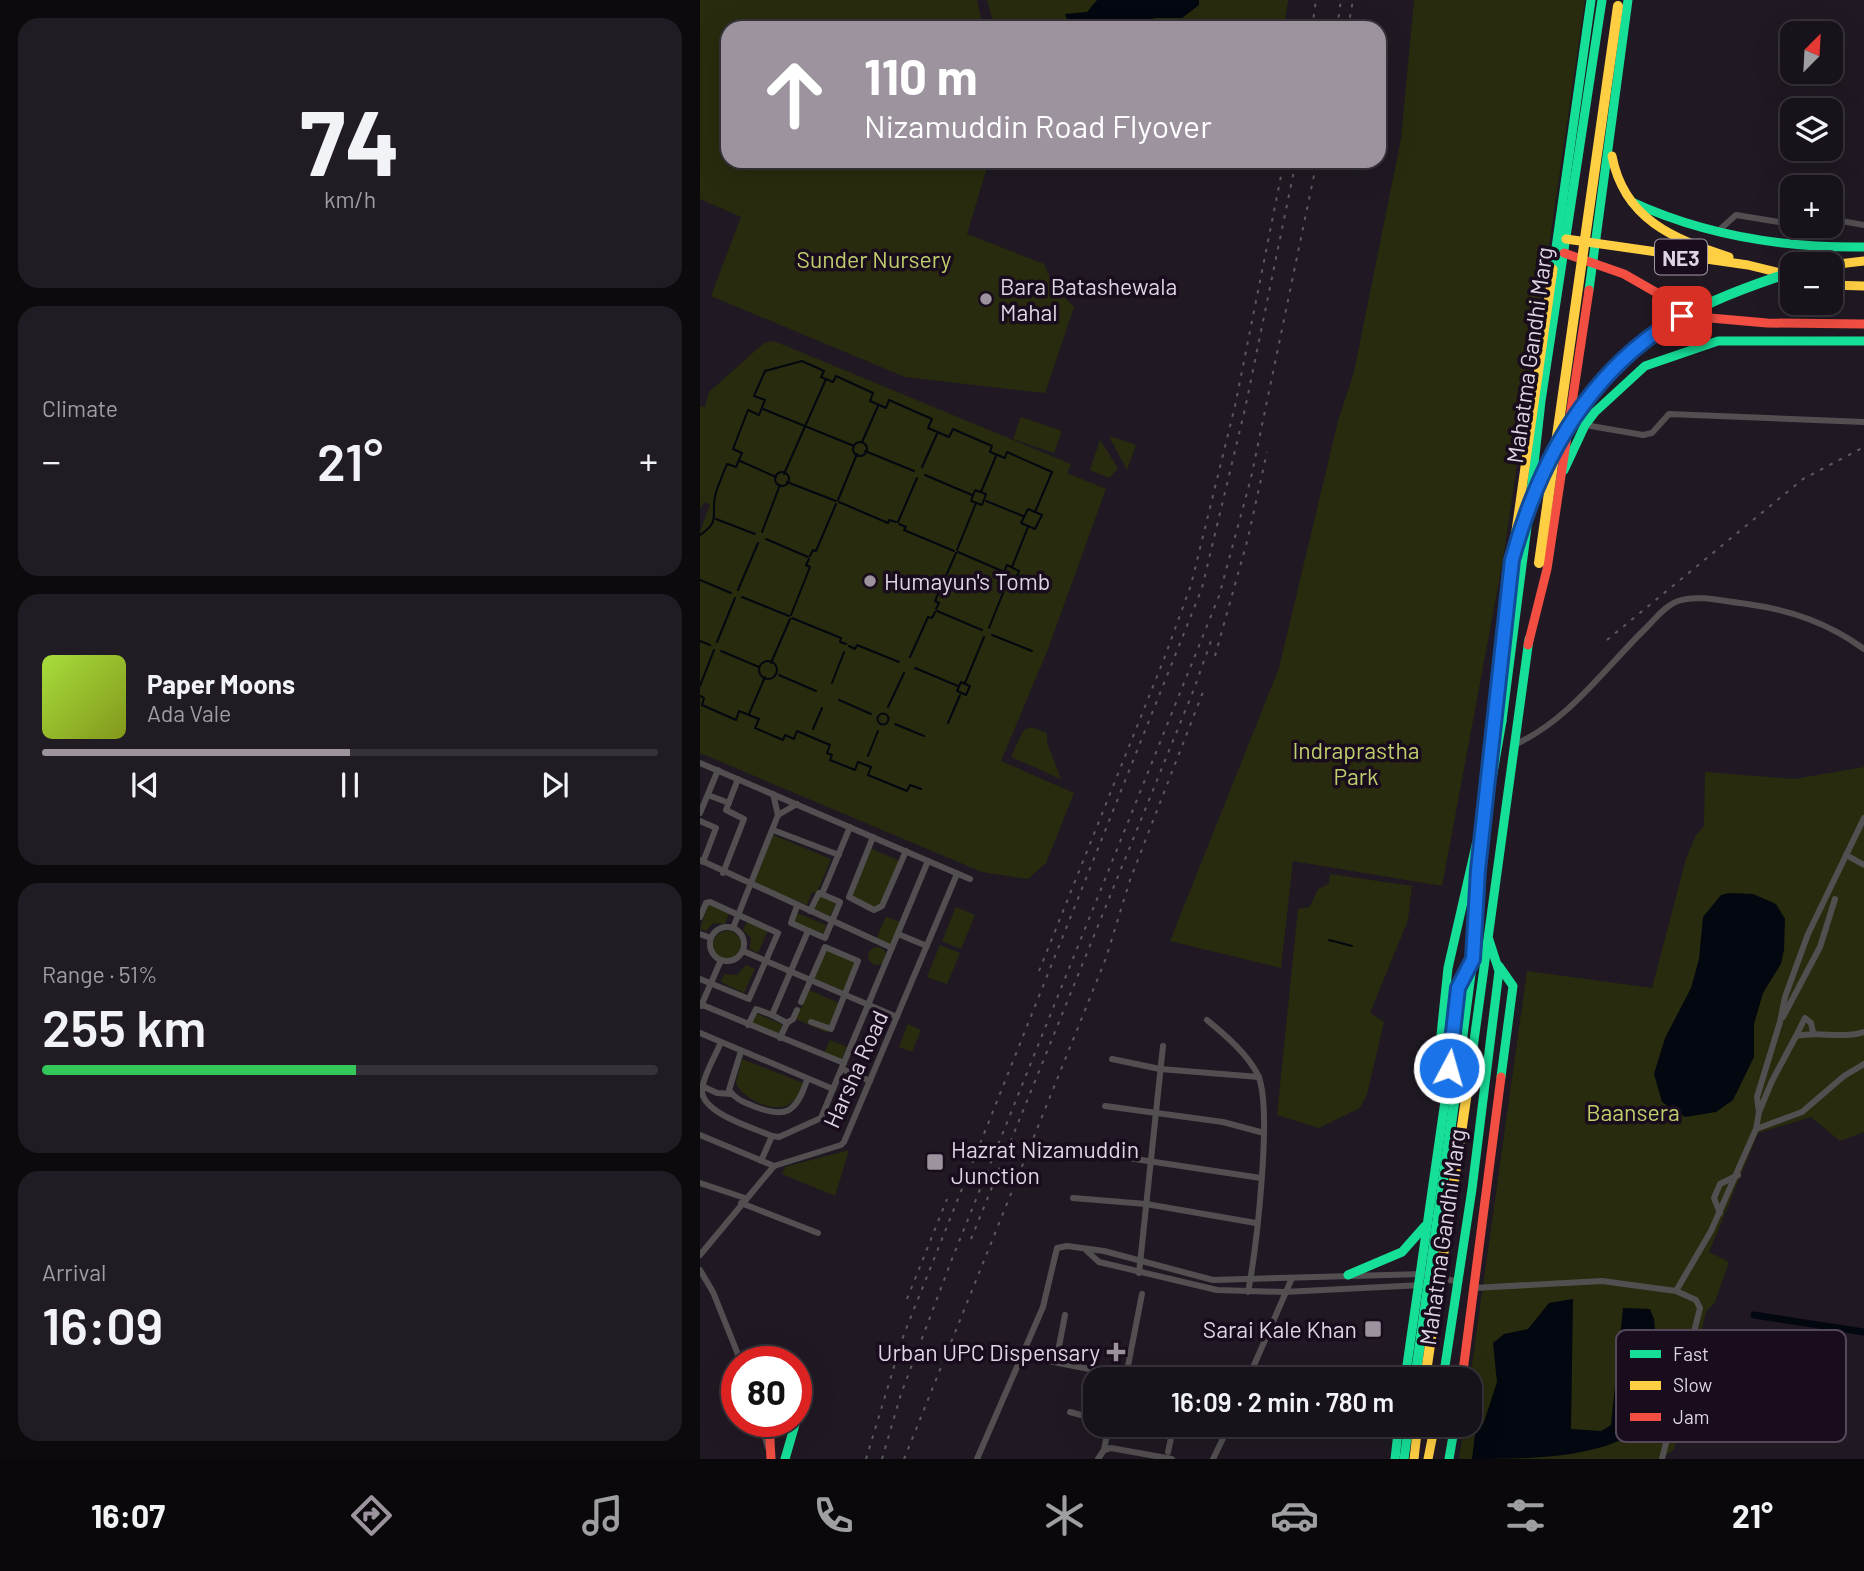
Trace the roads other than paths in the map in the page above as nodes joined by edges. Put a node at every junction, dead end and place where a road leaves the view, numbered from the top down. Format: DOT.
graph roads {
  1 [pos="1591,0"];
  2 [pos="1602,0"];
  3 [pos="1619,0"];
  4 [pos="1628,0"];
  5 [pos="1611,139"];
  6 [pos="1606,165"];
  7 [pos="1577,166"];
  8 [pos="1632,202"];
  9 [pos="1843,221"];
  10 [pos="1780,222"];
  11 [pos="1864,225"];
  12 [pos="1717,232"];
  13 [pos="1566,239"];
  14 [pos="1595,240"];
  15 [pos="1864,247"];
  16 [pos="1564,253"];
  17 [pos="1591,260"];
  18 [pos="1864,261"];
  19 [pos="1843,263"];
  20 [pos="1752,264"];
  21 [pos="1780,271"];
  22 [pos="1780,277"];
  23 [pos="1843,285"];
  24 [pos="1864,286"];
  25 [pos="1864,324"];
  26 [pos="1864,341"];
  27 [pos="1864,422"];
  28 [pos="1585,425"];
  29 [pos="1559,482"];
  30 [pos="1512,560"];
  31 [pos="1528,645"];
  32 [pos="1864,649"];
  33 [pos="1516,744"];
  34 [pos="700,763"];
  35 [pos="718,770"];
  36 [pos="738,779"];
  37 [pos="708,794"];
  38 [pos="774,794"];
  39 [pos="729,803"];
  40 [pos="797,804"];
  41 [pos="700,813"];
  42 [pos="778,815"];
  43 [pos="1864,818"];
  44 [pos="700,821"];
  45 [pos="850,827"];
  46 [pos="773,830"];
  47 [pos="873,837"];
  48 [pos="906,851"];
  49 [pos="839,855"];
  50 [pos="1846,855"];
  51 [pos="701,861"];
  52 [pos="928,861"];
  53 [pos="1864,866"];
  54 [pos="723,873"];
  55 [pos="957,873"];
  56 [pos="970,879"];
  57 [pos="749,885"];
  58 [pos="822,894"];
  59 [pos="849,899"];
  60 [pos="1835,900"];
  61 [pos="840,902"];
  62 [pos="797,906"];
  63 [pos="810,911"];
  64 [pos="738,914"];
  65 [pos="700,917"];
  66 [pos="832,922"];
  67 [pos="733,928"];
  68 [pos="808,931"];
  69 [pos="700,934"];
  70 [pos="898,934"];
  71 [pos="711,938"];
  72 [pos="1489,940"];
  73 [pos="927,946"];
  74 [pos="892,948"];
  75 [pos="743,951"];
  76 [pos="1473,959"];
  77 [pos="721,960"];
  78 [pos="766,961"];
  79 [pos="1499,966"];
  80 [pos="791,972"];
  81 [pos="700,979"];
  82 [pos="810,980"];
  83 [pos="710,984"];
  84 [pos="845,995"];
  85 [pos="801,1002"];
  86 [pos="781,1003"];
  87 [pos="700,1005"];
  88 [pos="869,1005"];
  89 [pos="797,1010"];
  90 [pos="774,1016"];
  91 [pos="897,1017"];
  92 [pos="1207,1020"];
  93 [pos="811,1022"];
  94 [pos="1780,1022"];
  95 [pos="787,1023"];
  96 [pos="748,1024"];
  97 [pos="1813,1032"];
  98 [pos="1864,1032"];
  99 [pos="700,1034"];
  100 [pos="1470,1035"];
  101 [pos="1796,1036"];
  102 [pos="780,1038"];
  103 [pos="721,1042"];
  104 [pos="1163,1046"];
  105 [pos="741,1051"];
  106 [pos="1112,1059"];
  107 [pos="1864,1064"];
  108 [pos="843,1066"];
  109 [pos="1160,1069"];
  110 [pos="1259,1077"];
  111 [pos="807,1080"];
  112 [pos="870,1081"];
  113 [pos="701,1086"];
  114 [pos="833,1089"];
  115 [pos="731,1094"];
  116 [pos="1446,1094"];
  117 [pos="1105,1105"];
  118 [pos="1759,1112"];
  119 [pos="1155,1113"];
  120 [pos="1756,1129"];
  121 [pos="1264,1133"];
  122 [pos="700,1135"];
  123 [pos="772,1136"];
  124 [pos="1095,1153"];
  125 [pos="1152,1160"];
  126 [pos="761,1161"];
  127 [pos="774,1166"];
  128 [pos="1738,1175"];
  129 [pos="1261,1178"];
  130 [pos="700,1183"];
  131 [pos="1433,1183"];
  132 [pos="1472,1189"];
  133 [pos="1073,1198"];
  134 [pos="743,1201"];
  135 [pos="1146,1204"];
  136 [pos="1720,1213"];
  137 [pos="1428,1219"];
  138 [pos="1256,1223"];
  139 [pos="818,1233"];
  140 [pos="1087,1251"];
  141 [pos="700,1255"];
  142 [pos="1138,1260"];
  143 [pos="700,1270"];
  144 [pos="1139,1273"];
  145 [pos="1420,1273"];
  146 [pos="1348,1275"];
  147 [pos="1292,1278"];
  148 [pos="1250,1280"];
  149 [pos="1459,1282"];
  150 [pos="1418,1286"];
  151 [pos="1473,1287"];
  152 [pos="1676,1291"];
  153 [pos="1248,1292"];
  154 [pos="1284,1292"];
  155 [pos="1142,1294"];
  156 [pos="1065,1315"];
  157 [pos="1694,1330"];
  158 [pos="735,1346"];
  159 [pos="1024,1356"];
  160 [pos="1056,1362"];
  161 [pos="1128,1367"];
  162 [pos="1253,1367"];
  163 [pos="1409,1367"];
  164 [pos="1410,1367"];
  165 [pos="1427,1367"];
  166 [pos="1445,1367"];
  167 [pos="1463,1367"];
  168 [pos="1083,1368"];
  169 [pos="1070,1412"];
  170 [pos="1083,1416"];
  171 [pos="765,1437"];
  172 [pos="770,1437"];
  173 [pos="790,1437"];
  174 [pos="1106,1437"];
  175 [pos="1171,1437"];
  176 [pos="1224,1437"];
  177 [pos="1398,1437"];
  178 [pos="1407,1437"];
  179 [pos="1416,1437"];
  180 [pos="1432,1437"];
  181 [pos="1453,1437"];
  182 [pos="1666,1442"];
  183 [pos="1104,1450"];
  184 [pos="1170,1456"];
  185 [pos="771,1457"];
  186 [pos="785,1459"];
  187 [pos="977,1459"];
  188 [pos="1098,1459"];
  189 [pos="1213,1459"];
  190 [pos="1395,1459"];
  191 [pos="1404,1459"];
  192 [pos="1413,1459"];
  193 [pos="1428,1459"];
  194 [pos="1449,1459"];
  195 [pos="1662,1459"];
  1 -- 30 [label="main road, bridge"];
  2 -- 7 [label="main road, Mahatma Gandhi Marg"];
  3 -- 31 [label="main road, bridge"];
  4 -- 5 [label="main road"];
  5 -- 6 [label="main road"];
  5 -- 8 [label="main road"];
  6 -- 7 [label="main road"];
  6 -- 14 [label="main road"];
  7 -- 13 [label="main road, Mahatma Gandhi Marg"];
  8 -- 12 [label="main road"];
  8 -- 20 [label="main road"];
  9 -- 11 [label="street"];
  10 -- 12 [label="street"];
  12 -- 15 [label="main road"];
  13 -- 14 [label="main road"];
  13 -- 16 [label="main road, Mahatma Gandhi Marg"];
  14 -- 17 [label="main road"];
  14 -- 20 [label="main road, NE3"];
  16 -- 17 [label="main road"];
  16 -- 116 [label="main road, Mahatma Gandhi Marg"];
  17 -- 25 [label="main road, NE3"];
  17 -- 29 [label="main road"];
  18 -- 19 [label="main road"];
  20 -- 21 [label="main road, NE3"];
  22 -- 30 [label="main road, bridge"];
  23 -- 24 [label="main road"];
  26 -- 28 [label="main road"];
  27 -- 28 [label="street"];
  28 -- 29 [label="main road"];
  29 -- 31 [label="main road"];
  30 -- 76 [label="main road, bridge"];
  31 -- 33 [label="main road, Mahatma Gandhi Marg"];
  32 -- 33 [label="street"];
  33 -- 72 [label="main road, Mahatma Gandhi Marg"];
  34 -- 35 [label="street"];
  35 -- 36 [label="street"];
  35 -- 37 [label="street"];
  36 -- 38 [label="street"];
  36 -- 39 [label="street"];
  37 -- 39 [label="street"];
  37 -- 41 [label="street"];
  38 -- 40 [label="street"];
  38 -- 42 [label="street"];
  39 -- 54 [label="street"];
  40 -- 42 [label="street"];
  40 -- 45 [label="street"];
  42 -- 46 [label="street"];
  43 -- 50 [label="street"];
  44 -- 51 [label="street"];
  45 -- 47 [label="street"];
  45 -- 49 [label="street"];
  46 -- 49 [label="street"];
  46 -- 57 [label="street"];
  47 -- 48 [label="street"];
  47 -- 59 [label="street"];
  48 -- 52 [label="street"];
  48 -- 59 [label="street"];
  49 -- 58 [label="street"];
  50 -- 53 [label="street"];
  50 -- 94 [label="street"];
  51 -- 54 [label="street"];
  52 -- 55 [label="street"];
  52 -- 70 [label="street"];
  54 -- 57 [label="street"];
  55 -- 56 [label="street"];
  55 -- 73 [label="street, Harsha Road"];
  57 -- 62 [label="street"];
  57 -- 64 [label="street"];
  58 -- 61 [label="street"];
  58 -- 63 [label="street"];
  59 -- 61 [label="street"];
  60 -- 94 [label="street"];
  61 -- 66 [label="street"];
  62 -- 63 [label="street"];
  62 -- 68 [label="street"];
  63 -- 66 [label="street"];
  64 -- 65 [label="street"];
  64 -- 67 [label="street"];
  64 -- 78 [label="street"];
  66 -- 68 [label="street"];
  66 -- 74 [label="street"];
  67 -- 71 [label="street"];
  67 -- 75 [label="street"];
  68 -- 80 [label="street"];
  69 -- 71 [label="street"];
  70 -- 73 [label="street"];
  70 -- 74 [label="street"];
  71 -- 77 [label="street"];
  72 -- 79 [label="main road, Mahatma Gandhi Marg"];
  72 -- 100 [label="main road"];
  73 -- 91 [label="street, Harsha Road"];
  74 -- 88 [label="street"];
  75 -- 77 [label="street"];
  75 -- 78 [label="street"];
  76 -- 100 [label="main road"];
  76 -- 116 [label="main road"];
  77 -- 83 [label="street"];
  78 -- 80 [label="street"];
  78 -- 83 [label="street"];
  79 -- 132 [label="main road, Mahatma Gandhi Marg"];
  79 -- 151 [label="main road"];
  80 -- 82 [label="street"];
  80 -- 90 [label="street"];
  81 -- 83 [label="street"];
  82 -- 84 [label="street"];
  82 -- 84 [label="street"];
  82 -- 85 [label="street"];
  83 -- 87 [label="street"];
  84 -- 88 [label="street"];
  84 -- 93 [label="street"];
  86 -- 90 [label="street"];
  87 -- 96 [label="street"];
  88 -- 91 [label="street"];
  88 -- 108 [label="street"];
  89 -- 95 [label="street"];
  90 -- 95 [label="street"];
  90 -- 96 [label="street"];
  91 -- 112 [label="street, Harsha Road"];
  92 -- 110 [label="street"];
  94 -- 118 [label="street"];
  95 -- 102 [label="street"];
  96 -- 102 [label="street"];
  97 -- 98 [label="street"];
  97 -- 101 [label="street"];
  97 -- 101 [label="street"];
  99 -- 103 [label="street"];
  100 -- 164 [label="main road, bridge"];
  100 -- 165 [label="main road, bridge"];
  101 -- 118 [label="street"];
  102 -- 108 [label="street"];
  103 -- 105 [label="street"];
  103 -- 113 [label="street"];
  104 -- 109 [label="street"];
  105 -- 111 [label="street"];
  105 -- 115 [label="street"];
  106 -- 109 [label="street"];
  107 -- 120 [label="street"];
  108 -- 112 [label="street"];
  108 -- 114 [label="street"];
  109 -- 110 [label="street"];
  109 -- 119 [label="street"];
  110 -- 121 [label="street"];
  111 -- 114 [label="street"];
  111 -- 115 [label="street"];
  112 -- 127 [label="street, Harsha Road"];
  113 -- 115 [label="street"];
  113 -- 123 [label="street"];
  114 -- 123 [label="street"];
  116 -- 131 [label="main road, Mahatma Gandhi Marg"];
  117 -- 119 [label="street"];
  118 -- 120 [label="street"];
  119 -- 121 [label="street"];
  119 -- 125 [label="street"];
  120 -- 128 [label="street"];
  121 -- 129 [label="street"];
  122 -- 126 [label="street"];
  123 -- 126 [label="street"];
  124 -- 125 [label="street"];
  125 -- 129 [label="street"];
  125 -- 135 [label="street"];
  126 -- 127 [label="street"];
  127 -- 134 [label="street"];
  128 -- 136 [label="street"];
  128 -- 136 [label="street"];
  129 -- 138 [label="street"];
  130 -- 134 [label="street"];
  131 -- 132 [label="main road"];
  131 -- 137 [label="main road, Mahatma Gandhi Marg"];
  132 -- 149 [label="main road, Mahatma Gandhi Marg"];
  133 -- 135 [label="street"];
  134 -- 139 [label="street"];
  134 -- 141 [label="street"];
  135 -- 138 [label="street"];
  135 -- 142 [label="street"];
  136 -- 152 [label="street"];
  137 -- 145 [label="main road, Mahatma Gandhi Marg"];
  137 -- 146 [label="main road"];
  138 -- 148 [label="street"];
  140 -- 142 [label="street"];
  140 -- 144 [label="street"];
  140 -- 159 [label="street"];
  142 -- 144 [label="street"];
  142 -- 148 [label="street"];
  143 -- 158 [label="street"];
  144 -- 153 [label="street"];
  145 -- 146 [label="street"];
  145 -- 149 [label="street"];
  145 -- 150 [label="main road, Mahatma Gandhi Marg"];
  146 -- 147 [label="street"];
  147 -- 148 [label="street"];
  147 -- 154 [label="street"];
  148 -- 153 [label="street"];
  149 -- 150 [label="street"];
  149 -- 166 [label="main road, Mahatma Gandhi Marg"];
  150 -- 154 [label="street"];
  150 -- 163 [label="main road, Mahatma Gandhi Marg"];
  151 -- 152 [label="street"];
  151 -- 167 [label="main road"];
  152 -- 157 [label="street"];
  153 -- 154 [label="street"];
  154 -- 162 [label="street"];
  155 -- 161 [label="street"];
  156 -- 160 [label="street"];
  159 -- 160 [label="street"];
  159 -- 187 [label="street"];
  160 -- 168 [label="street"];
  169 -- 170 [label="street"];
  171 -- 185 [label="street"];
  172 -- 185 [label="main road"];
  173 -- 186 [label="main road"];
  174 -- 183 [label="street"];
  175 -- 184 [label="street"];
  176 -- 189 [label="street"];
  177 -- 190 [label="main road"];
  178 -- 191 [label="main road"];
  179 -- 192 [label="main road"];
  180 -- 193 [label="main road"];
  181 -- 194 [label="main road"];
  182 -- 195 [label="street"];
  183 -- 184 [label="street"];
  183 -- 188 [label="street"];
}
